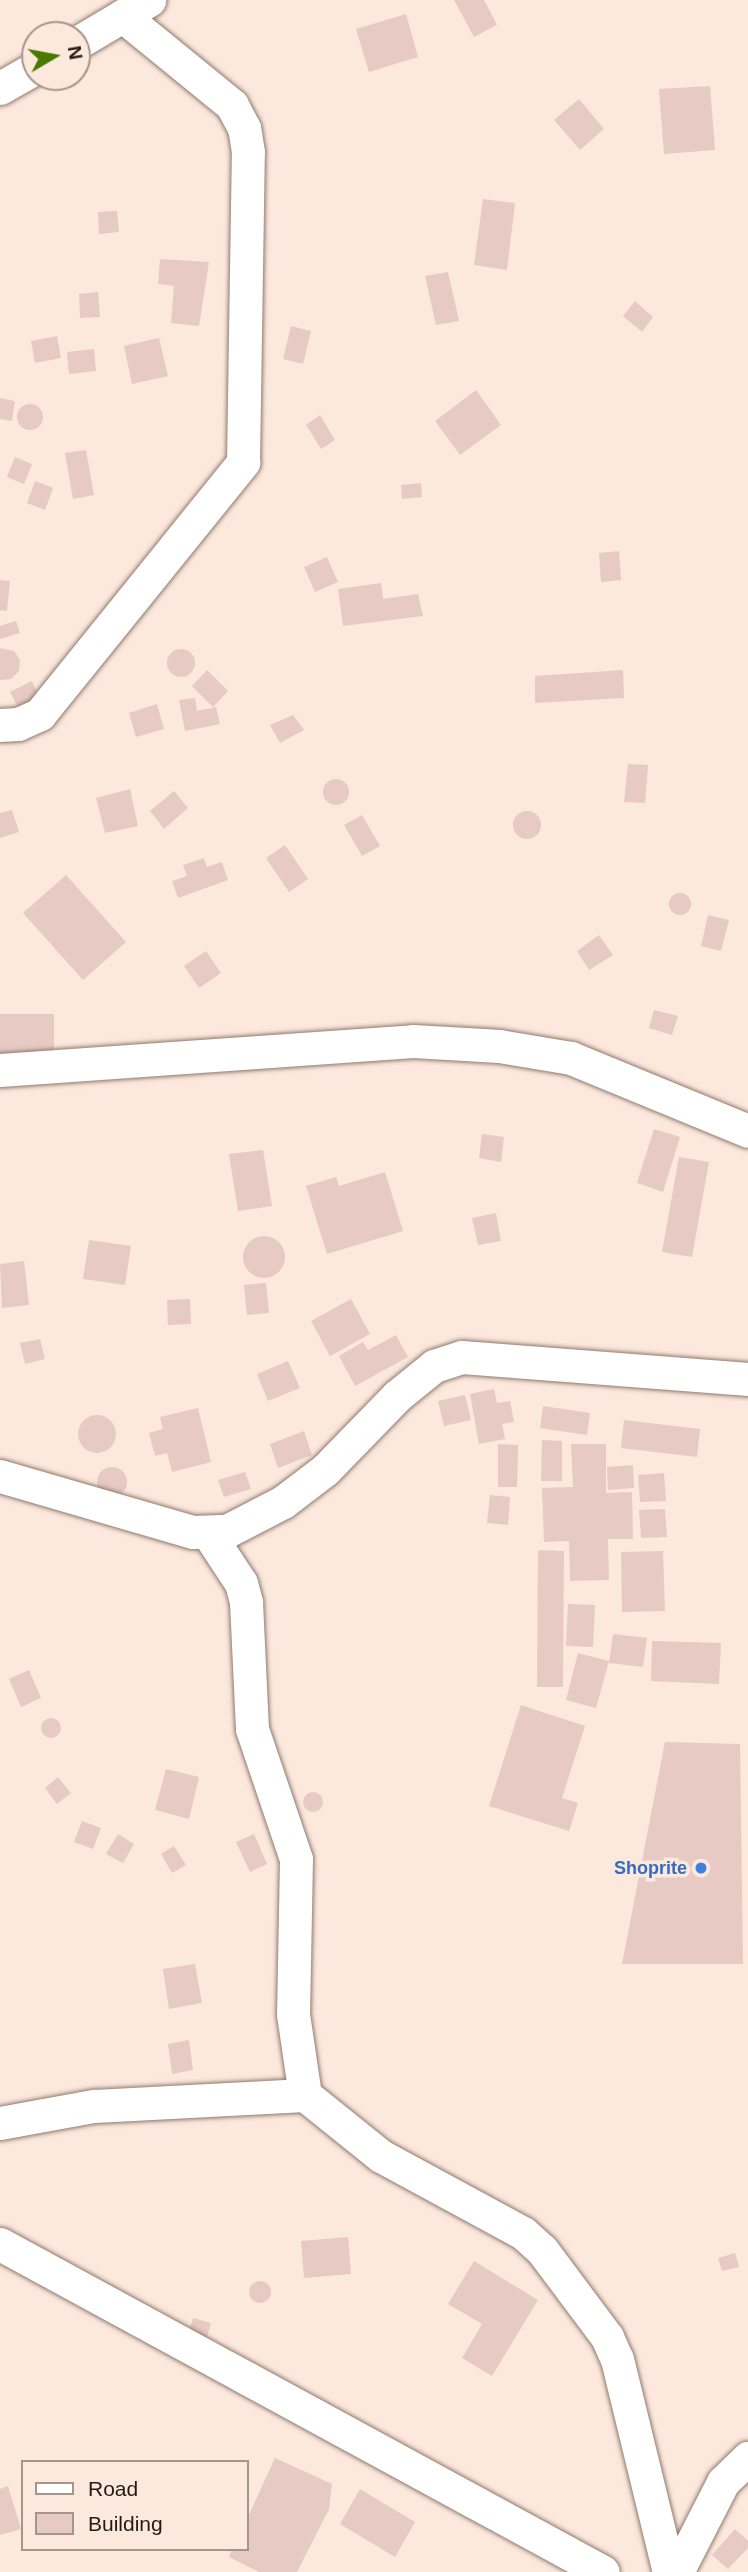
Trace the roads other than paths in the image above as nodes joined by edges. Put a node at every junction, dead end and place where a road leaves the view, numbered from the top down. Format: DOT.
graph roads {
  1 [pos="136,8"];
  2 [pos="91,35"];
  3 [pos="21,76"];
  4 [pos="0,88"];
  5 [pos="0,725"];
  6 [pos="0,1070"];
  7 [pos="748,1131"];
  8 [pos="748,1379"];
  9 [pos="0,1476"];
  10 [pos="208,1533"];
  11 [pos="305,2095"];
  12 [pos="0,2123"];
  13 [pos="0,2244"];
  14 [pos="748,2458"];
  15 [pos="603,2572"];
  16 [pos="669,2572"];
  17 [pos="677,2572"];
  1 -- 2 [label="street"];
  1 -- 5 [label="street"];
  3 -- 4 [label="street"];
  6 -- 7 [label="street"];
  8 -- 10 [label="street"];
  9 -- 10 [label="street"];
  10 -- 11 [label="street"];
  11 -- 12 [label="street"];
  11 -- 16 [label="street"];
  13 -- 15 [label="street"];
  14 -- 17 [label="street"];
}
